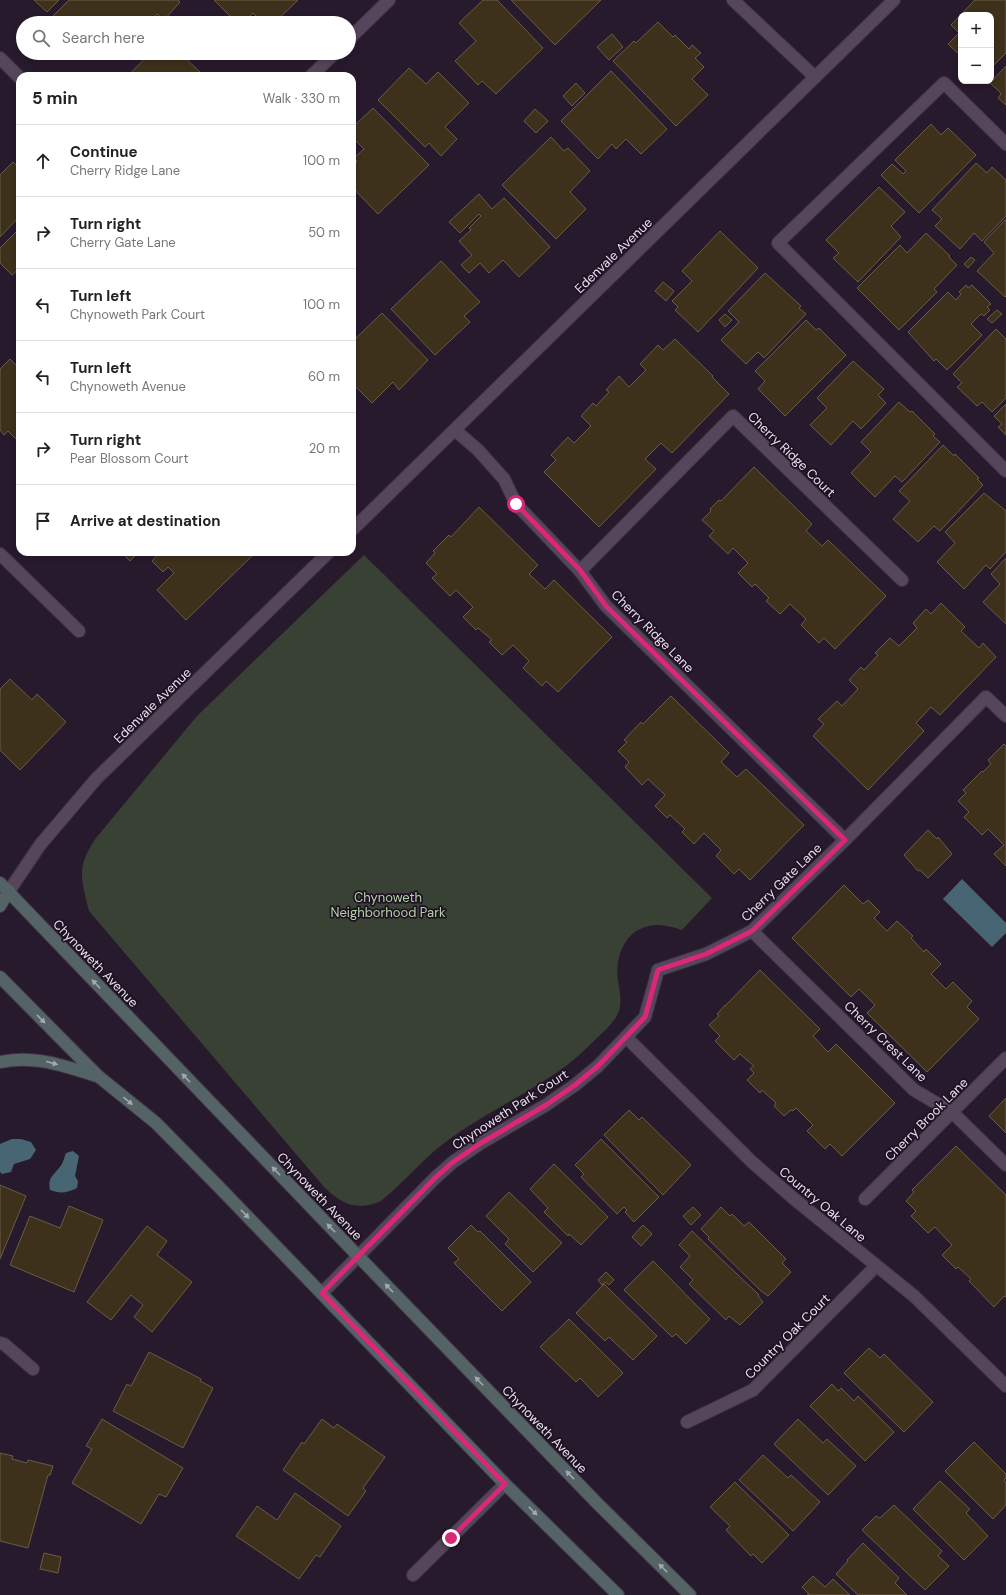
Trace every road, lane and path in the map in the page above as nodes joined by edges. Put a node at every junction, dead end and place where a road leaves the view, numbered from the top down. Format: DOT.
graph roads {
  1 [pos="389,0"];
  2 [pos="733,0"];
  3 [pos="894,0"];
  4 [pos="356,32"];
  5 [pos="0,58"];
  6 [pos="328,60"];
  7 [pos="315,72"];
  8 [pos="16,74"];
  9 [pos="815,77"];
  10 [pos="1006,144"];
  11 [pos="455,430"];
  12 [pos="1006,471"];
  13 [pos="356,526"];
  14 [pos="0,554"];
  15 [pos="325,556"];
  16 [pos="580,570"];
  17 [pos="902,580"];
  18 [pos="79,632"];
  19 [pos="1006,716"];
  20 [pos="845,840"];
  21 [pos="0,882"];
  22 [pos="9,892"];
  23 [pos="0,906"];
  24 [pos="752,931"];
  25 [pos="658,970"];
  26 [pos="0,977"];
  27 [pos="626,1037"];
  28 [pos="1006,1058"];
  29 [pos="0,1062"];
  30 [pos="98,1076"];
  31 [pos="953,1113"];
  32 [pos="1006,1165"];
  33 [pos="866,1199"];
  34 [pos="358,1256"];
  35 [pos="876,1266"];
  36 [pos="322,1293"];
  37 [pos="0,1343"];
  38 [pos="33,1369"];
  39 [pos="1006,1386"];
  40 [pos="687,1422"];
  41 [pos="505,1484"];
  42 [pos="413,1575"];
  43 [pos="618,1595"];
  44 [pos="690,1595"];
  1 -- 4 [label="street"];
  2 -- 9 [label="street"];
  3 -- 9 [label="street, Edenvale Avenue"];
  5 -- 8 [label="street"];
  6 -- 7 [label="street"];
  9 -- 11 [label="street, Edenvale Avenue"];
  10 -- 12 [label="street"];
  11 -- 13 [label="street, Edenvale Avenue"];
  11 -- 16 [label="street, Cherry Ridge Lane"];
  14 -- 18 [label="street"];
  15 -- 22 [label="street, Edenvale Avenue"];
  16 -- 17 [label="street, Cherry Ridge Court"];
  16 -- 20 [label="street, Cherry Ridge Lane"];
  19 -- 20 [label="street, Cherry Gate Lane"];
  20 -- 24 [label="street, Cherry Gate Lane"];
  21 -- 22 [label="street, Chynoweth Avenue"];
  22 -- 23 [label="street"];
  34 -- 22 [label="street, Chynoweth Avenue, one-way"];
  24 -- 25 [label="street, Cherry Gate Lane"];
  24 -- 31 [label="street, Cherry Crest Lane"];
  25 -- 27 [label="street, Chynoweth Park Court"];
  26 -- 30 [label="street, one-way"];
  27 -- 34 [label="street, Chynoweth Park Court"];
  27 -- 35 [label="street, Country Oak Lane"];
  28 -- 31 [label="street, Cherry Brook Lane"];
  29 -- 30 [label="street, one-way"];
  30 -- 36 [label="street, one-way"];
  31 -- 32 [label="street, Cherry Crest Lane"];
  31 -- 33 [label="street, Cherry Brook Lane"];
  34 -- 36 [label="street, Chynoweth Park Court"];
  44 -- 34 [label="street, Chynoweth Avenue, one-way"];
  35 -- 39 [label="street, Country Oak Lane"];
  35 -- 40 [label="street, Country Oak Court"];
  36 -- 41 [label="street"];
  37 -- 38 [label="street"];
  41 -- 42 [label="street"];
  41 -- 43 [label="street, one-way"];
}
